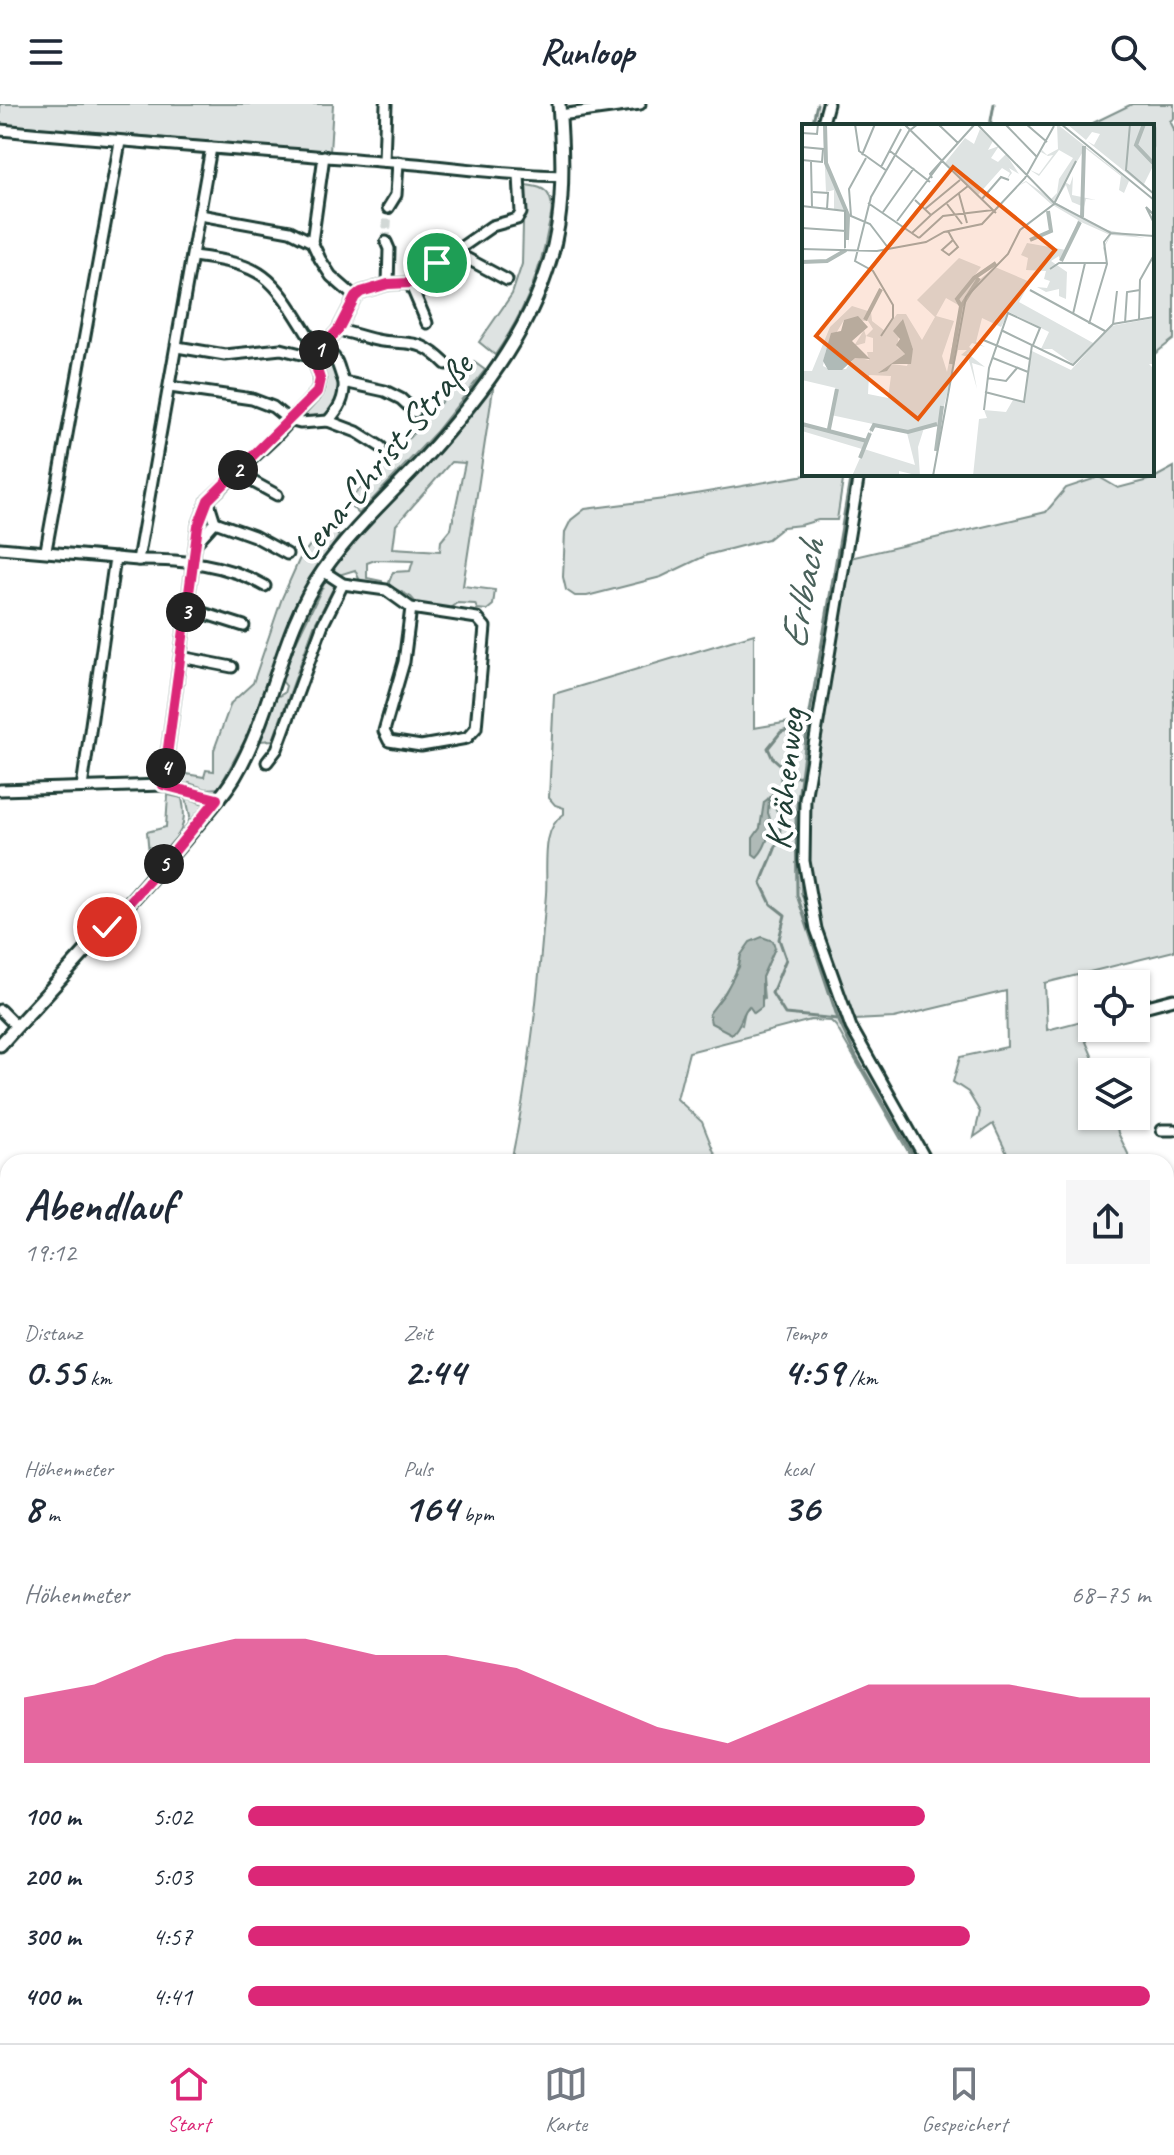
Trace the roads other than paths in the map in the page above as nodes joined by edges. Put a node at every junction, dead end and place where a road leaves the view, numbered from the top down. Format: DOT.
graph roads {
  1 [pos="386,104"];
  2 [pos="640,104"];
  3 [pos="828,104"];
  4 [pos="560,109"];
  5 [pos="823,124"];
  6 [pos="0,130"];
  7 [pos="120,142"];
  8 [pos="211,148"];
  9 [pos="324,156"];
  10 [pos="384,161"];
  11 [pos="398,162"];
  12 [pos="519,175"];
  13 [pos="562,176"];
  14 [pos="388,208"];
  15 [pos="200,215"];
  16 [pos="312,242"];
  17 [pos="386,242"];
  18 [pos="453,251"];
  19 [pos="193,256"];
  20 [pos="507,280"];
  21 [pos="410,283"];
  22 [pos="388,284"];
  23 [pos="355,297"];
  24 [pos="427,323"];
  25 [pos="338,330"];
  26 [pos="177,347"];
  27 [pos="322,347"];
  28 [pos="313,357"];
  29 [pos="446,364"];
  30 [pos="344,382"];
  31 [pos="170,387"];
  32 [pos="415,412"];
  33 [pos="289,420"];
  34 [pos="328,421"];
  35 [pos="381,447"];
  36 [pos="235,472"];
  37 [pos="859,476"];
  38 [pos="277,495"];
  39 [pos="208,500"];
  40 [pos="215,522"];
  41 [pos="196,543"];
  42 [pos="0,548"];
  43 [pos="46,550"];
  44 [pos="287,554"];
  45 [pos="115,558"];
  46 [pos="138,560"];
  47 [pos="194,562"];
  48 [pos="323,571"];
  49 [pos="343,584"];
  50 [pos="265,586"];
  51 [pos="187,608"];
  52 [pos="411,608"];
  53 [pos="244,626"];
  54 [pos="181,657"];
  55 [pos="232,667"];
  56 [pos="267,762"];
  57 [pos="163,785"];
  58 [pos="82,787"];
  59 [pos="0,790"];
  60 [pos="217,799"];
  61 [pos="1174,999"];
  62 [pos="1150,1005"];
  63 [pos="0,1010"];
  64 [pos="17,1027"];
  65 [pos="0,1045"];
  66 [pos="1162,1130"];
  67 [pos="1174,1130"];
  68 [pos="922,1154"];
  1 -- 10 [label="street"];
  2 -- 4 [label="street"];
  3 -- 5 [label="street"];
  4 -- 13 [label="street, Lena-Christ-Straße"];
  6 -- 7 [label="street"];
  7 -- 8 [label="street"];
  7 -- 43 [label="street"];
  8 -- 9 [label="street"];
  8 -- 15 [label="street"];
  9 -- 10 [label="street"];
  9 -- 16 [label="street"];
  10 -- 11 [label="street"];
  11 -- 12 [label="street"];
  11 -- 14 [label="street"];
  12 -- 13 [label="street"];
  12 -- 18 [label="street"];
  13 -- 48 [label="street, Lena-Christ-Straße"];
  15 -- 16 [label="street"];
  15 -- 19 [label="street"];
  16 -- 23 [label="street"];
  17 -- 22 [label="street"];
  18 -- 20 [label="street"];
  18 -- 21 [label="street"];
  19 -- 26 [label="street"];
  19 -- 27 [label="street, Lena-Christ-Straße"];
  21 -- 22 [label="street"];
  21 -- 24 [label="street"];
  22 -- 23 [label="street"];
  23 -- 25 [label="street"];
  25 -- 27 [label="street"];
  25 -- 29 [label="street, Lena-Christ-Straße"];
  26 -- 28 [label="street"];
  26 -- 31 [label="street"];
  27 -- 28 [label="street"];
  27 -- 30 [label="street, Lena-Christ-Straße"];
  28 -- 33 [label="street"];
  30 -- 32 [label="street, Lena-Christ-Straße"];
  30 -- 34 [label="street, Lena-Christ-Straße"];
  31 -- 33 [label="street, Lena-Christ-Straße"];
  31 -- 46 [label="street"];
  33 -- 34 [label="street, Lena-Christ-Straße"];
  33 -- 36 [label="street"];
  34 -- 35 [label="street, Lena-Christ-Straße"];
  36 -- 38 [label="street, Lena-Christ-Straße"];
  36 -- 39 [label="street"];
  37 -- 68 [label="street, Krähenweg"];
  39 -- 40 [label="street"];
  39 -- 41 [label="street"];
  40 -- 41 [label="street"];
  40 -- 44 [label="street, Lena-Christ-Straße"];
  41 -- 47 [label="street"];
  42 -- 43 [label="street"];
  43 -- 45 [label="street"];
  45 -- 46 [label="street"];
  45 -- 58 [label="street"];
  46 -- 47 [label="street"];
  47 -- 50 [label="street"];
  47 -- 51 [label="street"];
  48 -- 49 [label="street"];
  48 -- 60 [label="street, Lena-Christ-Straße"];
  49 -- 52 [label="street"];
  49 -- 56 [label="street"];
  51 -- 53 [label="street"];
  51 -- 54 [label="street"];
  52 -- 52 [label="street"];
  54 -- 55 [label="street"];
  54 -- 57 [label="street"];
  57 -- 58 [label="street"];
  57 -- 60 [label="street"];
  58 -- 59 [label="street"];
  60 -- 64 [label="street, Lena-Christ-Straße"];
  61 -- 62 [label="street"];
  63 -- 64 [label="street"];
  64 -- 65 [label="street, Lena-Christ-Straße"];
  66 -- 67 [label="street"];
}
